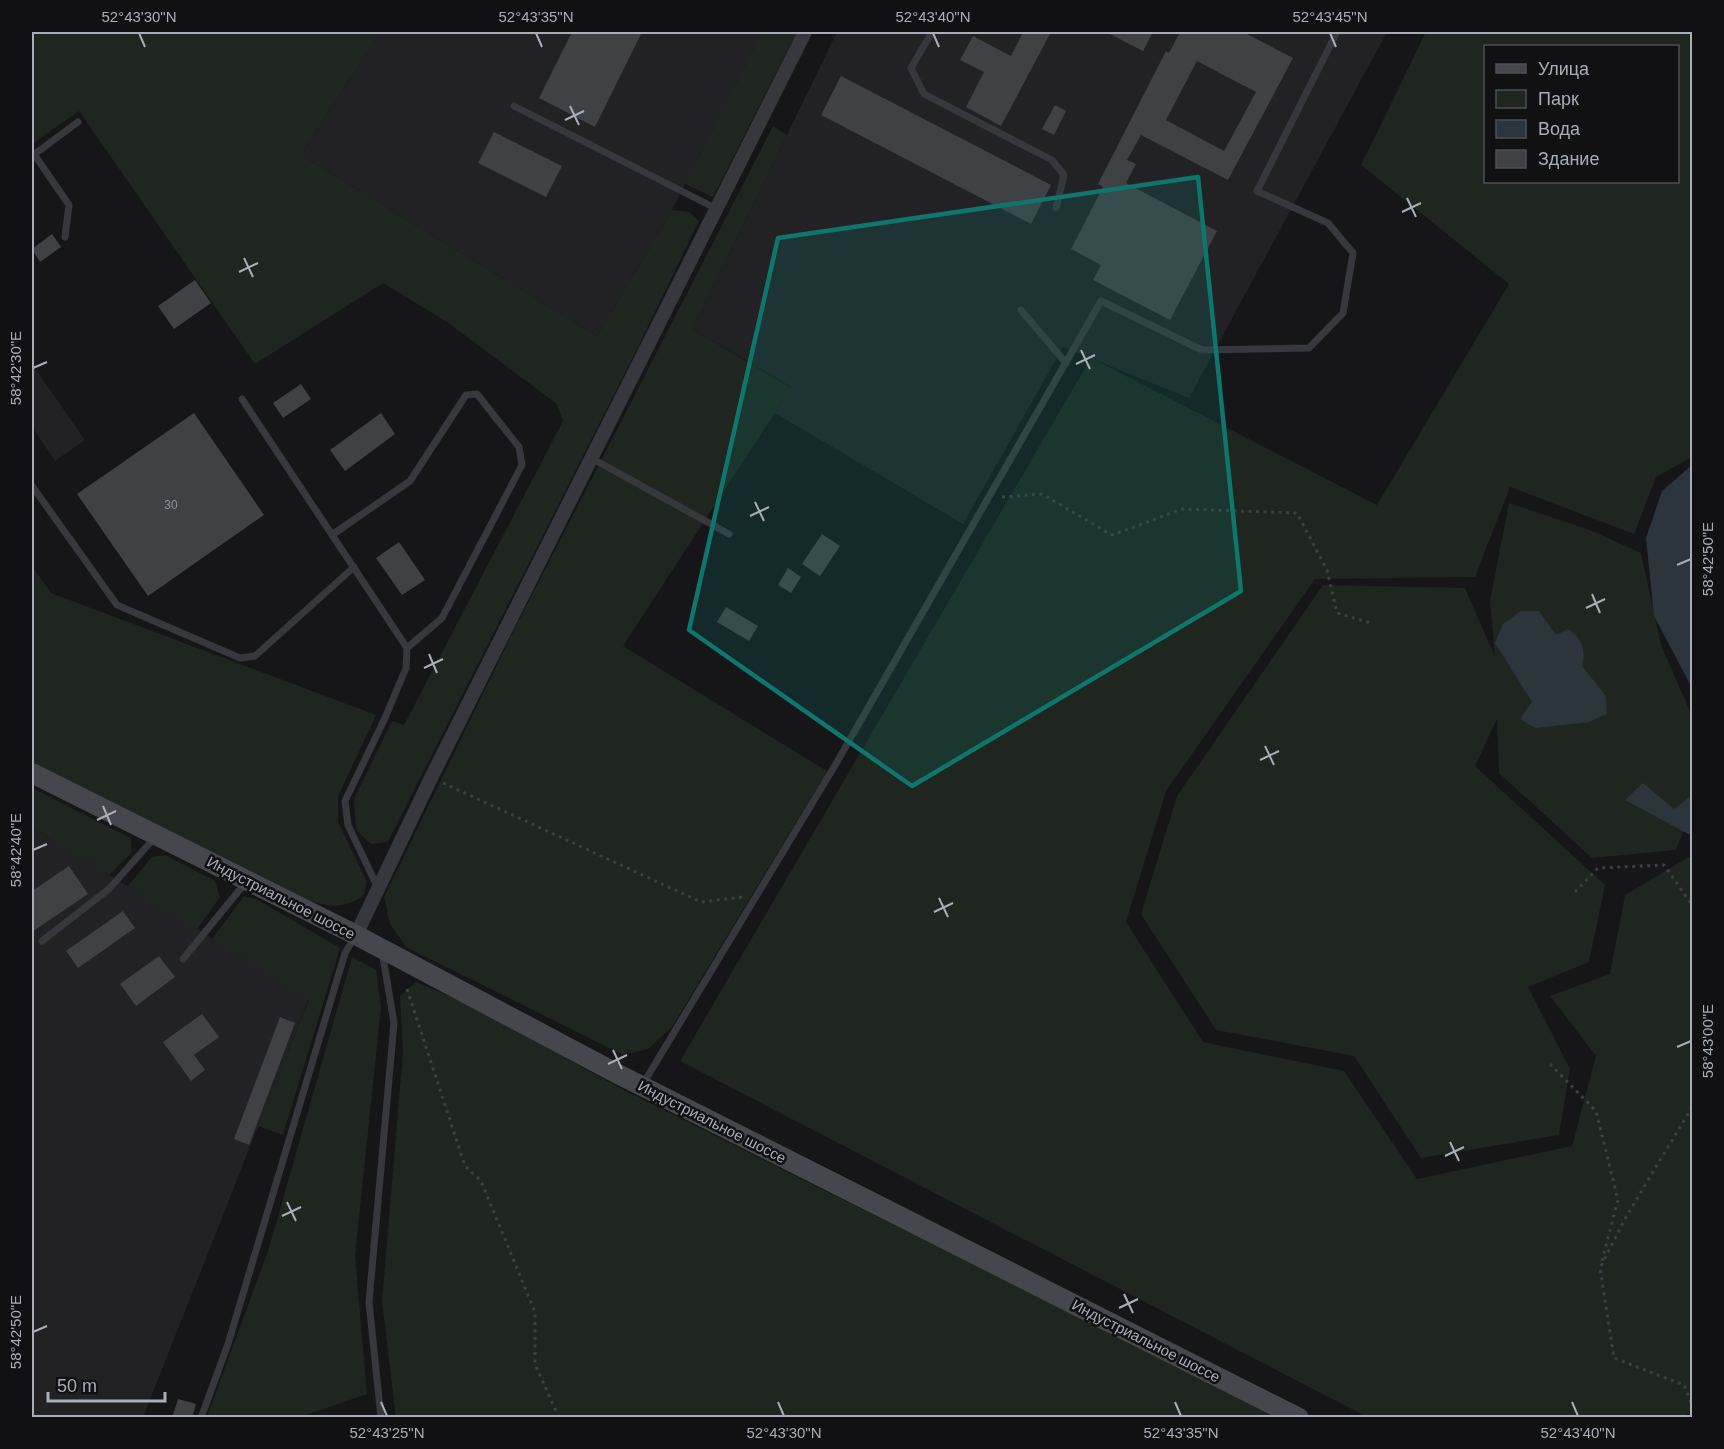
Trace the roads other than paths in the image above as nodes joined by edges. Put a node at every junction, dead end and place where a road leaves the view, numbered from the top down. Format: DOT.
graph roads {
  1 [pos="805,32"];
  2 [pos="932,32"];
  3 [pos="1337,32"];
  4 [pos="514,106"];
  5 [pos="78,122"];
  6 [pos="33,155"];
  7 [pos="1056,208"];
  8 [pos="717,209"];
  9 [pos="65,237"];
  10 [pos="1021,310"];
  11 [pos="1066,363"];
  12 [pos="242,399"];
  13 [pos="593,459"];
  14 [pos="32,486"];
  15 [pos="729,534"];
  16 [pos="332,535"];
  17 [pos="354,567"];
  18 [pos="407,648"];
  19 [pos="32,773"];
  20 [pos="156,835"];
  21 [pos="247,881"];
  22 [pos="377,886"];
  23 [pos="356,935"];
  24 [pos="42,942"];
  25 [pos="381,949"];
  26 [pos="183,959"];
  27 [pos="642,1086"];
  28 [pos="201,1418"];
  29 [pos="381,1418"];
  30 [pos="1299,1418"];
  1 -- 8 [label="street"];
  2 -- 7 [label="lane"];
  3 -- 11 [label="lane"];
  4 -- 8 [label="lane"];
  5 -- 6 [label="lane"];
  6 -- 9 [label="lane"];
  8 -- 13 [label="street"];
  10 -- 11 [label="lane"];
  11 -- 27 [label="lane"];
  12 -- 16 [label="lane"];
  13 -- 15 [label="lane"];
  13 -- 22 [label="street"];
  14 -- 17 [label="lane"];
  16 -- 17 [label="lane"];
  16 -- 18 [label="lane"];
  17 -- 18 [label="lane"];
  18 -- 22 [label="lane"];
  19 -- 20 [label="main road, Индустриальное шоссе"];
  20 -- 21 [label="main road, Индустриальное шоссе"];
  20 -- 24 [label="lane"];
  21 -- 23 [label="main road, Индустриальное шоссе"];
  21 -- 26 [label="lane"];
  22 -- 23 [label="street"];
  23 -- 25 [label="main road, Индустриальное шоссе"];
  23 -- 28 [label="lane"];
  25 -- 27 [label="main road, Индустриальное шоссе"];
  25 -- 29 [label="lane"];
  27 -- 30 [label="main road, Индустриальное шоссе"];
}
